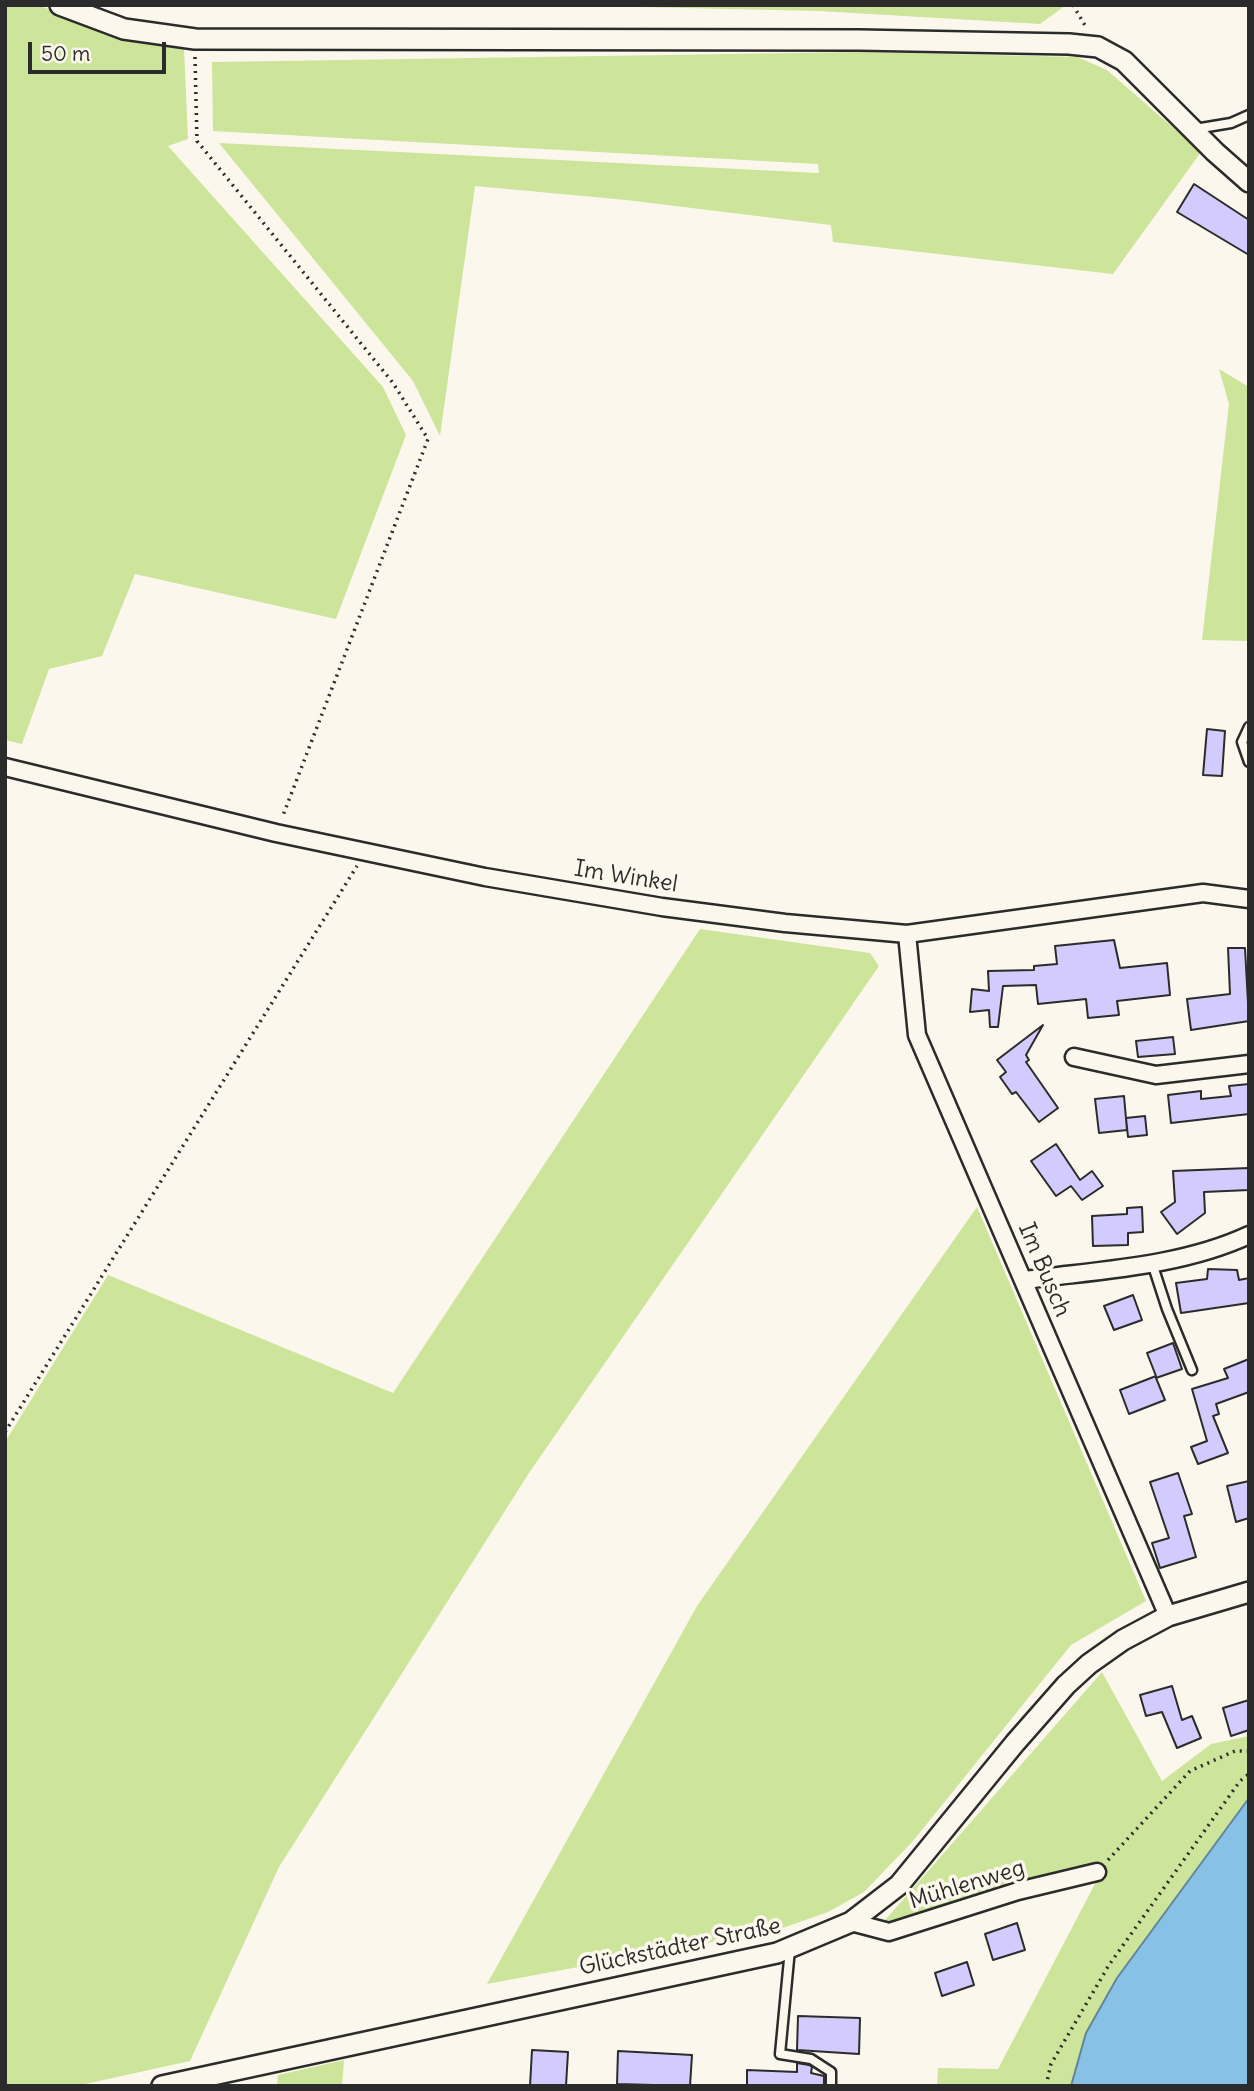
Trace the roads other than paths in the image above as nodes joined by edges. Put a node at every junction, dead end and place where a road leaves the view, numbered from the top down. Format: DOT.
graph roads {
  1 [pos="60,5"];
  2 [pos="1249,115"];
  3 [pos="1192,130"];
  4 [pos="1249,181"];
  5 [pos="1249,727"];
  6 [pos="1249,762"];
  7 [pos="5,767"];
  8 [pos="1249,898"];
  9 [pos="906,934"];
  10 [pos="1074,1057"];
  11 [pos="1249,1064"];
  12 [pos="1249,1235"];
  13 [pos="1152,1263"];
  14 [pos="1024,1280"];
  15 [pos="1192,1370"];
  16 [pos="1249,1592"];
  17 [pos="1168,1616"];
  18 [pos="1097,1872"];
  19 [pos="851,1922"];
  20 [pos="790,1949"];
  21 [pos="162,2086"];
  22 [pos="831,2086"];
  1 -- 3 [label="street"];
  2 -- 3 [label="lane"];
  3 -- 4 [label="street"];
  5 -- 6 [label="lane"];
  7 -- 9 [label="street, Im Winkel"];
  8 -- 9 [label="street, Im Winkel"];
  9 -- 14 [label="street, Im Busch"];
  10 -- 11 [label="street"];
  12 -- 13 [label="street"];
  13 -- 14 [label="street"];
  13 -- 15 [label="lane"];
  14 -- 17 [label="street, Im Busch"];
  16 -- 17 [label="street, Glückstädter Straße"];
  17 -- 19 [label="street, Glückstädter Straße"];
  18 -- 19 [label="street, Mühlenweg"];
  19 -- 20 [label="street, Glückstädter Straße"];
  20 -- 21 [label="street, Glückstädter Straße"];
  20 -- 22 [label="lane"];
}
